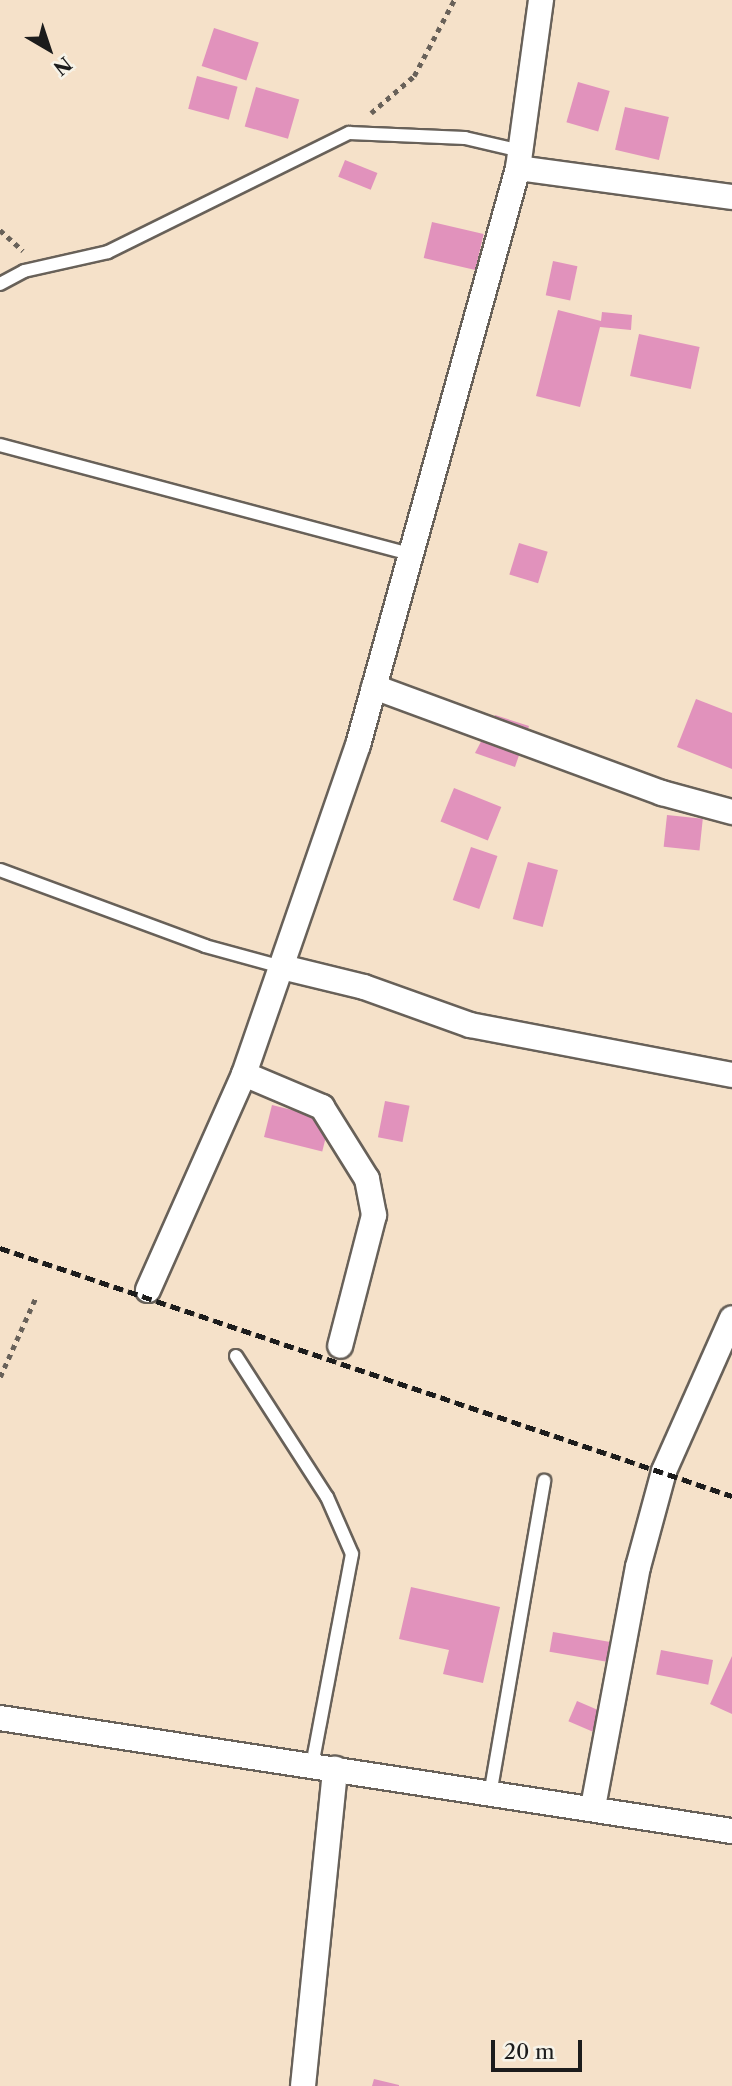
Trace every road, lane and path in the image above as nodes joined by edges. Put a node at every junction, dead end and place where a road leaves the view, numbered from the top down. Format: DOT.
graph roads {
  1 [pos="454,0"];
  2 [pos="541,0"];
  3 [pos="349,133"];
  4 [pos="520,160"];
  5 [pos="732,197"];
  6 [pos="0,284"];
  7 [pos="0,445"];
  8 [pos="409,554"];
  9 [pos="374,687"];
  10 [pos="732,812"];
  11 [pos="0,870"];
  12 [pos="282,967"];
  13 [pos="244,1074"];
  14 [pos="732,1075"];
  15 [pos="148,1290"];
  16 [pos="37,1297"];
  17 [pos="732,1318"];
  18 [pos="340,1346"];
  19 [pos="236,1356"];
  20 [pos="0,1377"];
  21 [pos="544,1481"];
  22 [pos="0,1718"];
  23 [pos="323,1767"];
  24 [pos="491,1789"];
  25 [pos="593,1807"];
  26 [pos="732,1831"];
  27 [pos="303,2086"];
  1 -- 3 [label="path"];
  2 -- 4 [label="street"];
  3 -- 4 [label="lane"];
  3 -- 6 [label="lane"];
  4 -- 5 [label="street"];
  4 -- 8 [label="street"];
  7 -- 8 [label="lane"];
  8 -- 9 [label="street"];
  9 -- 10 [label="street"];
  9 -- 12 [label="street"];
  11 -- 12 [label="lane"];
  12 -- 13 [label="street"];
  12 -- 14 [label="street"];
  13 -- 15 [label="street"];
  13 -- 18 [label="street"];
  16 -- 20 [label="path"];
  17 -- 25 [label="street"];
  19 -- 23 [label="lane"];
  21 -- 24 [label="lane"];
  22 -- 23 [label="street"];
  23 -- 24 [label="street"];
  23 -- 27 [label="street"];
  24 -- 25 [label="street"];
  25 -- 26 [label="street"];
}
